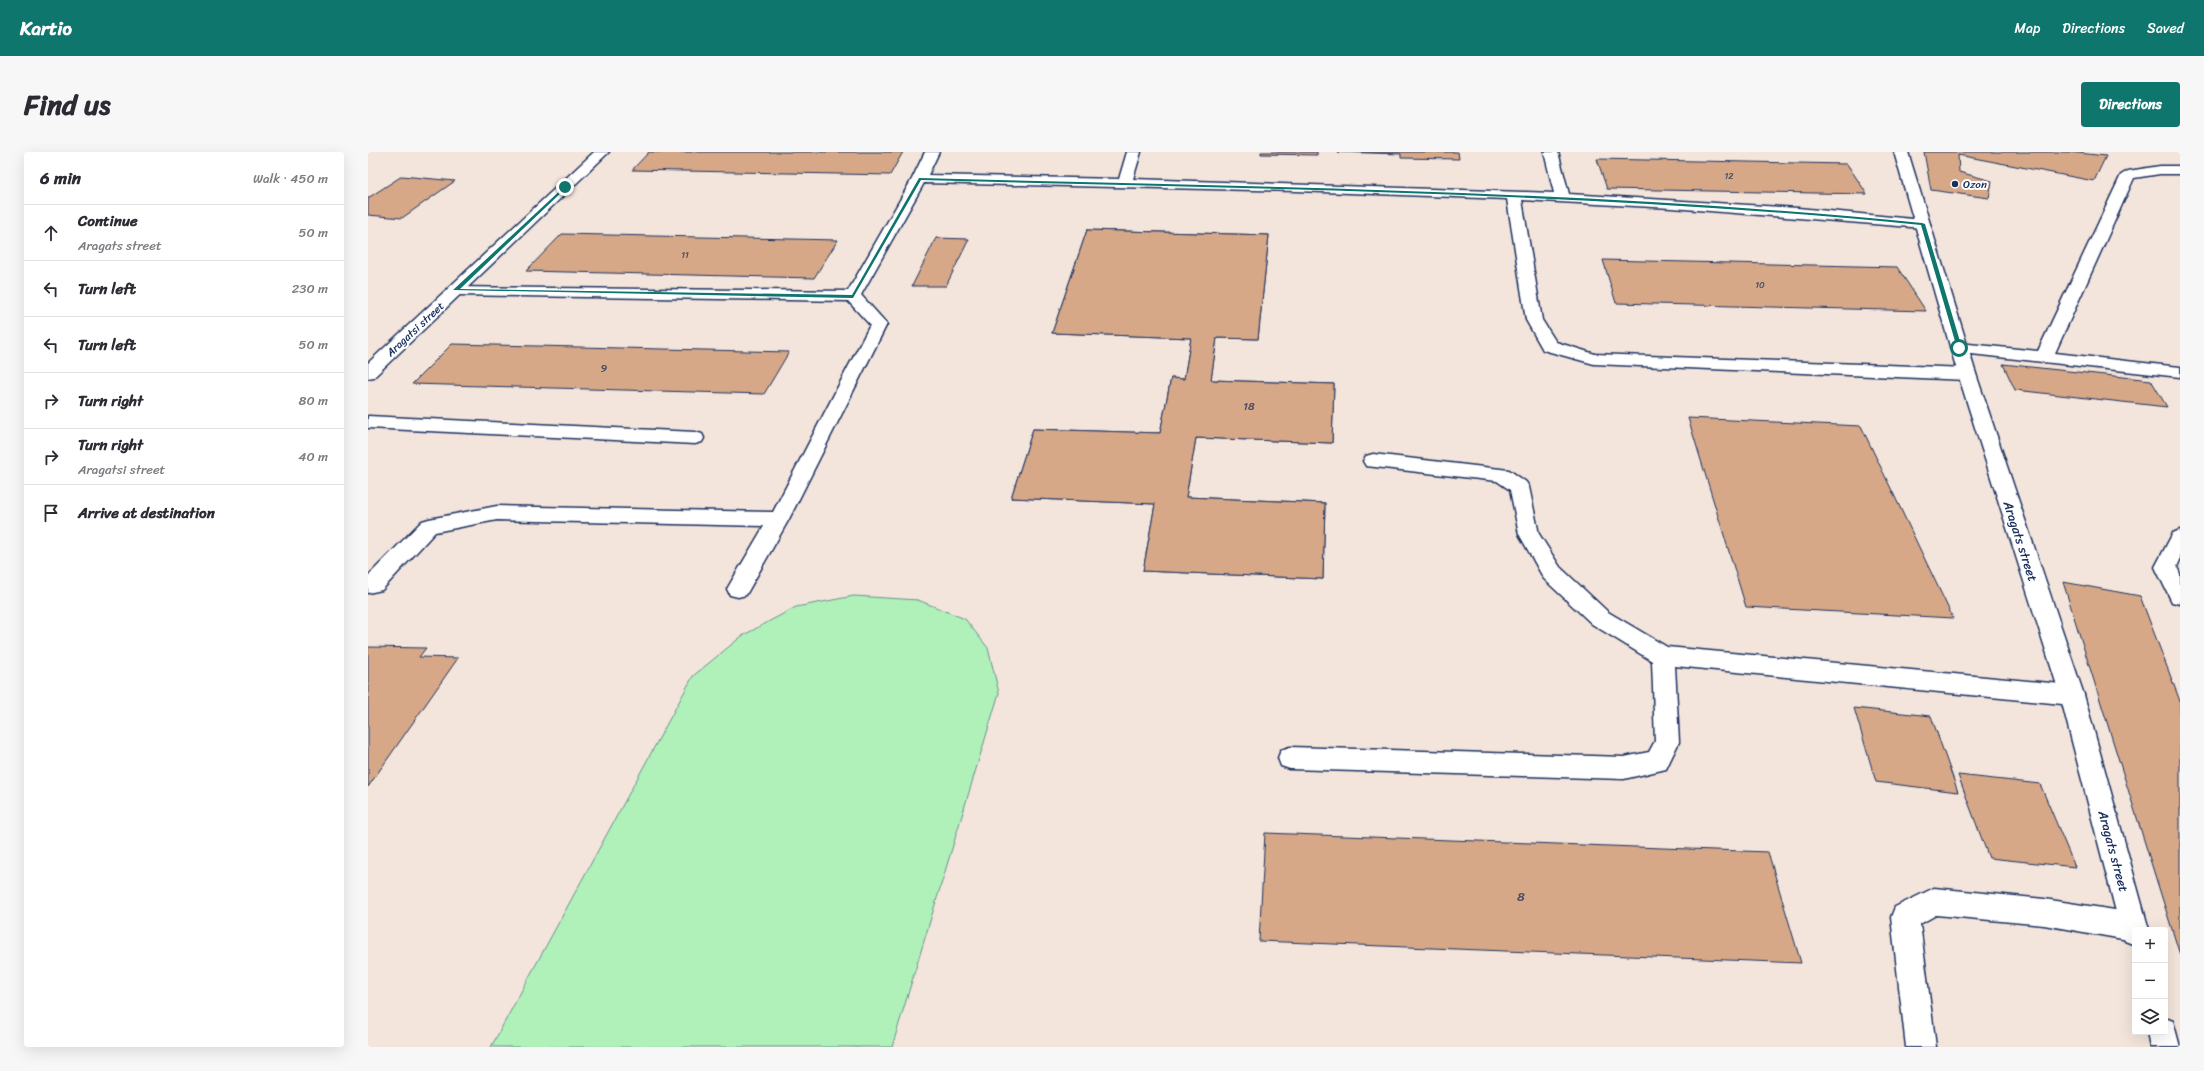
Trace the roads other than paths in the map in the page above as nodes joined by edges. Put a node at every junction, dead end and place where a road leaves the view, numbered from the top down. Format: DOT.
graph roads {
  1 [pos="602,152"];
  2 [pos="932,152"];
  3 [pos="1134,152"];
  4 [pos="1551,152"];
  5 [pos="1901,152"];
  6 [pos="2180,170"];
  7 [pos="919,179"];
  8 [pos="1125,183"];
  9 [pos="1514,195"];
  10 [pos="1563,198"];
  11 [pos="1922,224"];
  12 [pos="456,290"];
  13 [pos="853,296"];
  14 [pos="1959,348"];
  15 [pos="2044,357"];
  16 [pos="2180,372"];
  17 [pos="368,373"];
  18 [pos="1967,374"];
  19 [pos="368,422"];
  20 [pos="695,438"];
  21 [pos="1373,461"];
  22 [pos="779,519"];
  23 [pos="2180,538"];
  24 [pos="368,585"];
  25 [pos="738,589"];
  26 [pos="2180,596"];
  27 [pos="1663,656"];
  28 [pos="2072,695"];
  29 [pos="1290,758"];
  30 [pos="2133,927"];
  31 [pos="2132,929"];
  32 [pos="2163,1035"];
  33 [pos="1920,1047"];
  34 [pos="2166,1047"];
  1 -- 12 [label="street, Aragatsi street"];
  2 -- 7 [label="street"];
  3 -- 8 [label="street"];
  4 -- 10 [label="street"];
  5 -- 11 [label="street, Aragats street"];
  6 -- 15 [label="street"];
  7 -- 8 [label="street"];
  7 -- 13 [label="street"];
  8 -- 9 [label="street"];
  9 -- 10 [label="street"];
  9 -- 18 [label="street"];
  10 -- 11 [label="street"];
  11 -- 14 [label="street, Aragats street"];
  12 -- 13 [label="street"];
  12 -- 17 [label="street, Aragatsi street"];
  13 -- 22 [label="street"];
  14 -- 15 [label="street"];
  14 -- 18 [label="street, Aragats street"];
  15 -- 16 [label="street"];
  18 -- 28 [label="street, Aragats street"];
  19 -- 20 [label="street"];
  21 -- 27 [label="street"];
  22 -- 24 [label="street"];
  22 -- 25 [label="street"];
  23 -- 26 [label="street"];
  27 -- 28 [label="street"];
  27 -- 29 [label="street"];
  28 -- 30 [label="street, Aragats street"];
  31 -- 33 [label="street"];
  32 -- 34 [label="street"];
}
